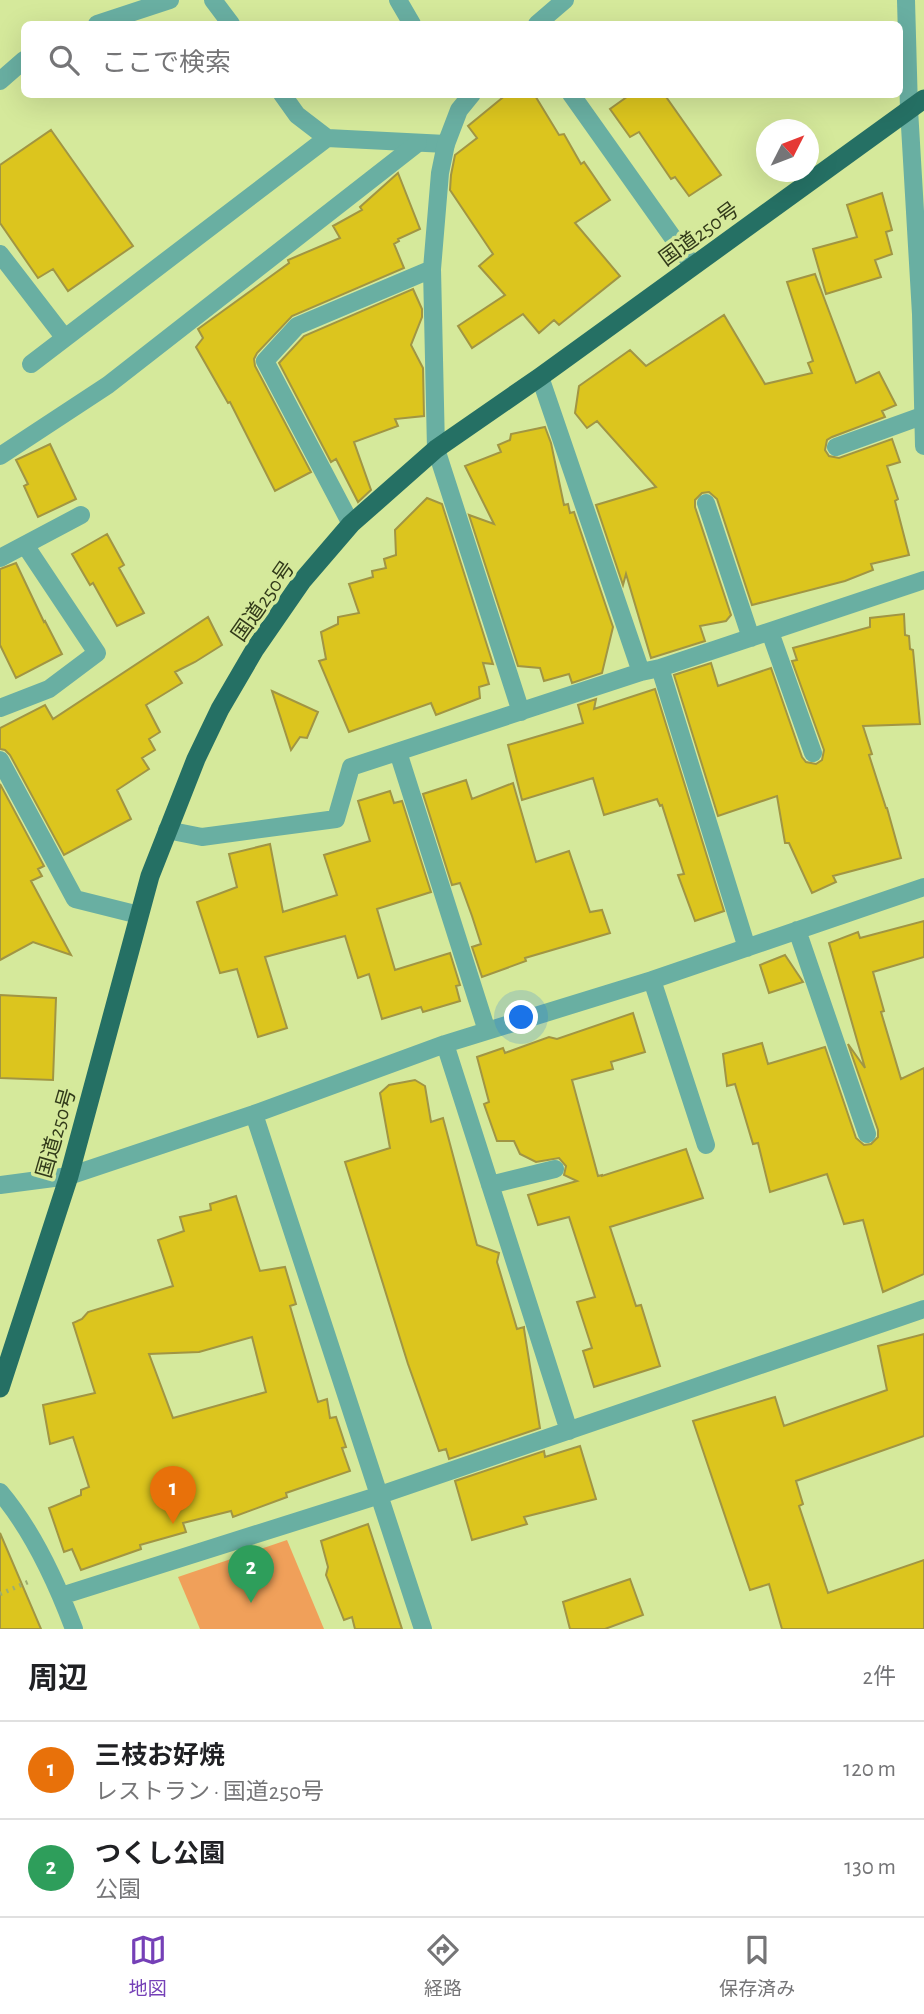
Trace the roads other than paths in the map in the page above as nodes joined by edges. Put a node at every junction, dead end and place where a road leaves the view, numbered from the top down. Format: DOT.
graph roads {
  1 [pos="170,0"];
  2 [pos="213,0"];
  3 [pos="398,0"];
  4 [pos="565,0"];
  5 [pos="906,0"];
  6 [pos="106,21"];
  7 [pos="229,21"];
  8 [pos="410,21"];
  9 [pos="540,21"];
  10 [pos="21,62"];
  11 [pos="0,80"];
  12 [pos="285,98"];
  13 [pos="574,98"];
  14 [pos="455,102"];
  15 [pos="916,104"];
  16 [pos="327,138"];
  17 [pos="418,143"];
  18 [pos="446,144"];
  19 [pos="0,254"];
  20 [pos="693,266"];
  21 [pos="432,268"];
  22 [pos="64,337"];
  23 [pos="31,364"];
  24 [pos="540,377"];
  25 [pos="922,416"];
  26 [pos="924,446"];
  27 [pos="836,447"];
  28 [pos="436,449"];
  29 [pos="0,456"];
  30 [pos="706,503"];
  31 [pos="81,515"];
  32 [pos="351,524"];
  33 [pos="25,545"];
  34 [pos="0,558"];
  35 [pos="924,580"];
  36 [pos="770,632"];
  37 [pos="751,638"];
  38 [pos="660,668"];
  39 [pos="641,673"];
  40 [pos="0,708"];
  41 [pos="521,712"];
  42 [pos="398,752"];
  43 [pos="813,753"];
  44 [pos="0,760"];
  45 [pos="167,830"];
  46 [pos="924,887"];
  47 [pos="139,915"];
  48 [pos="797,930"];
  49 [pos="747,948"];
  50 [pos="652,980"];
  51 [pos="487,1031"];
  52 [pos="445,1044"];
  53 [pos="254,1114"];
  54 [pos="867,1134"];
  55 [pos="706,1145"];
  56 [pos="555,1169"];
  57 [pos="69,1176"];
  58 [pos="0,1185"];
  59 [pos="490,1185"];
  60 [pos="924,1309"];
  61 [pos="0,1388"];
  62 [pos="569,1431"];
  63 [pos="0,1492"];
  64 [pos="380,1494"];
  65 [pos="61,1596"];
  66 [pos="74,1629"];
  67 [pos="423,1629"];
  1 -- 6 [label="street"];
  2 -- 7 [label="street"];
  3 -- 8 [label="street"];
  4 -- 9 [label="street"];
  5 -- 15 [label="street"];
  10 -- 11 [label="street"];
  12 -- 16 [label="street"];
  13 -- 20 [label="street"];
  14 -- 18 [label="street"];
  15 -- 20 [label="highway, 国道250号"];
  15 -- 25 [label="street"];
  16 -- 17 [label="street"];
  16 -- 22 [label="street"];
  17 -- 18 [label="street"];
  17 -- 29 [label="street"];
  18 -- 21 [label="street"];
  19 -- 22 [label="street"];
  20 -- 24 [label="highway, 国道250号"];
  21 -- 28 [label="street"];
  21 -- 32 [label="street"];
  22 -- 23 [label="street"];
  24 -- 28 [label="highway, 国道250号"];
  24 -- 39 [label="street"];
  25 -- 26 [label="street"];
  25 -- 27 [label="street"];
  28 -- 32 [label="highway, 国道250号"];
  28 -- 41 [label="street"];
  30 -- 37 [label="street"];
  31 -- 33 [label="street"];
  32 -- 45 [label="highway, 国道250号"];
  33 -- 34 [label="street"];
  33 -- 40 [label="street"];
  35 -- 36 [label="street"];
  36 -- 37 [label="street"];
  36 -- 43 [label="street"];
  37 -- 38 [label="street"];
  38 -- 39 [label="street"];
  38 -- 49 [label="street"];
  39 -- 41 [label="street"];
  41 -- 42 [label="street"];
  42 -- 45 [label="street"];
  42 -- 51 [label="street"];
  44 -- 47 [label="street"];
  45 -- 47 [label="highway, 国道250号"];
  46 -- 48 [label="street"];
  47 -- 57 [label="highway, 国道250号"];
  48 -- 49 [label="street"];
  48 -- 54 [label="street"];
  49 -- 50 [label="street"];
  50 -- 51 [label="street"];
  50 -- 55 [label="street"];
  51 -- 52 [label="street"];
  52 -- 53 [label="street"];
  52 -- 59 [label="street"];
  53 -- 57 [label="street"];
  53 -- 64 [label="street"];
  56 -- 59 [label="street"];
  57 -- 58 [label="street"];
  57 -- 61 [label="highway, 国道250号"];
  59 -- 62 [label="street"];
  60 -- 62 [label="street"];
  62 -- 64 [label="street"];
  63 -- 65 [label="street"];
  64 -- 65 [label="street"];
  64 -- 67 [label="street"];
  65 -- 66 [label="street"];
}
